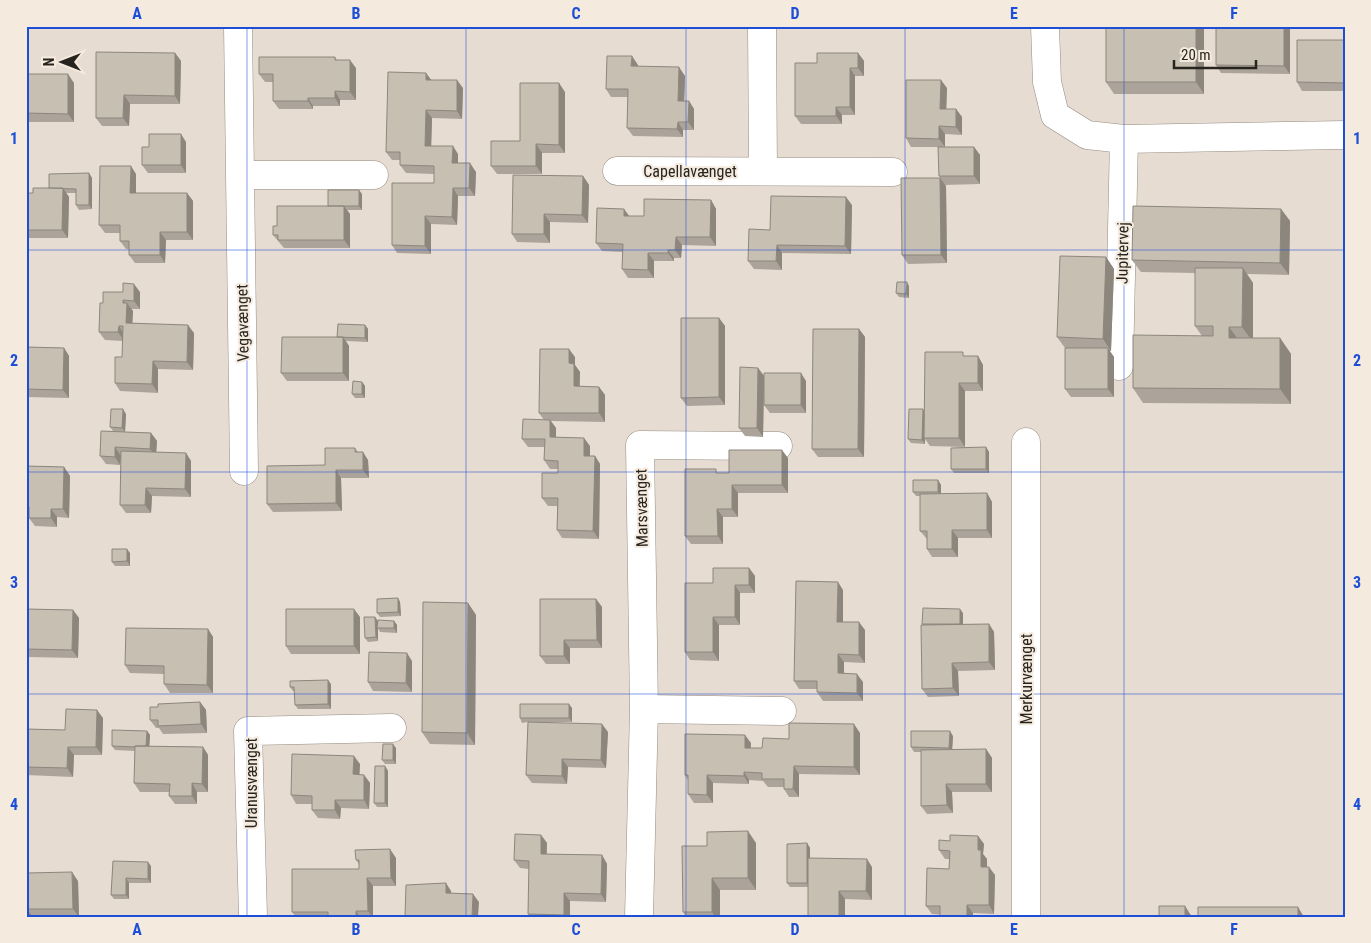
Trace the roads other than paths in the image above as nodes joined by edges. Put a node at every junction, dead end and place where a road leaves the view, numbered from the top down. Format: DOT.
graph roads {
  1 [pos="238,26"];
  2 [pos="762,26"];
  3 [pos="1045,26"];
  4 [pos="1345,135"];
  5 [pos="1124,139"];
  6 [pos="617,171"];
  7 [pos="763,171"];
  8 [pos="892,172"];
  9 [pos="240,175"];
  10 [pos="374,175"];
  11 [pos="1119,366"];
  12 [pos="1026,442"];
  13 [pos="778,446"];
  14 [pos="244,471"];
  15 [pos="644,708"];
  16 [pos="782,711"];
  17 [pos="392,728"];
  18 [pos="252,917"];
  19 [pos="639,917"];
  20 [pos="1026,917"];
  1 -- 9 [label="street, Vegavænget"];
  2 -- 7 [label="street"];
  3 -- 5 [label="street"];
  4 -- 5 [label="street"];
  5 -- 11 [label="street, Jupitervej"];
  6 -- 7 [label="street, Capellavænget"];
  7 -- 8 [label="street, Capellavænget"];
  9 -- 10 [label="street"];
  9 -- 14 [label="street, Vegavænget"];
  12 -- 20 [label="street, Merkurvænget"];
  13 -- 15 [label="street, Marsvænget"];
  15 -- 16 [label="street"];
  15 -- 19 [label="street, Marsvænget"];
  17 -- 18 [label="street, Uranusvænget"];
}
